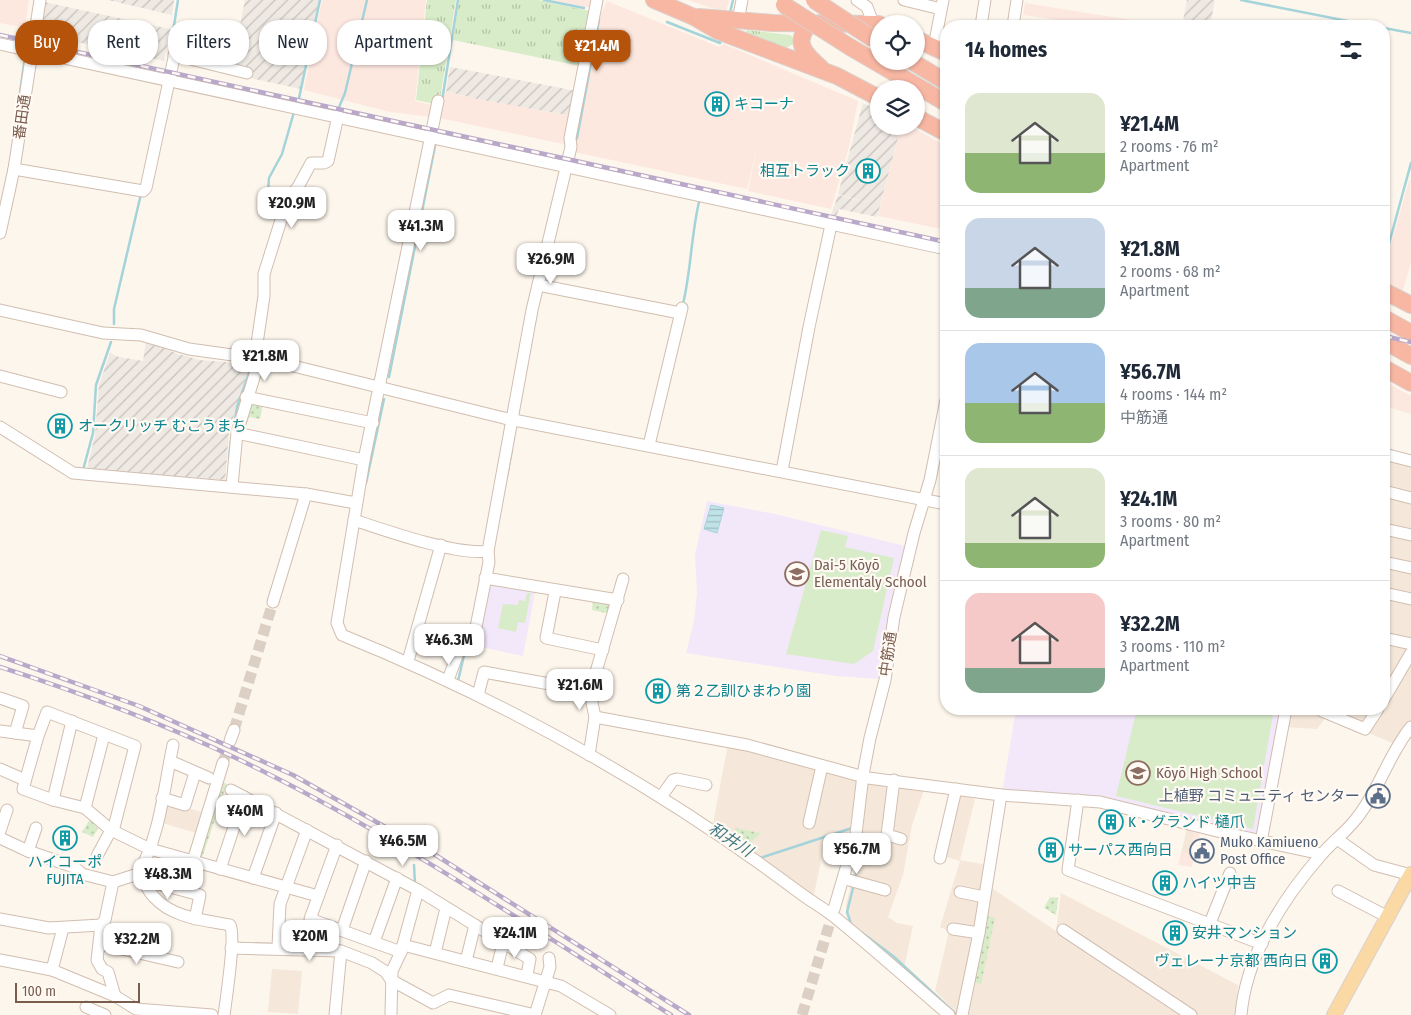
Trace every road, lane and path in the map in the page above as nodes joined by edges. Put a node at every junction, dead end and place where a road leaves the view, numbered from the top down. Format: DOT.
graph roads {
  1 [pos="40,0"];
  2 [pos="597,0"];
  3 [pos="654,0"];
  4 [pos="742,0"];
  5 [pos="814,0"];
  6 [pos="857,0"];
  7 [pos="904,0"];
  8 [pos="985,0"];
  9 [pos="1017,0"];
  10 [pos="780,2"];
  11 [pos="942,4"];
  12 [pos="870,15"];
  13 [pos="37,20"];
  14 [pos="941,20"];
  15 [pos="981,20"];
  16 [pos="1014,20"];
  17 [pos="810,23"];
  18 [pos="727,25"];
  19 [pos="870,29"];
  20 [pos="870,31"];
  21 [pos="925,43"];
  22 [pos="0,44"];
  23 [pos="15,47"];
  24 [pos="940,50"];
  25 [pos="78,61"];
  26 [pos="30,65"];
  27 [pos="925,69"];
  28 [pos="824,71"];
  29 [pos="247,73"];
  30 [pos="940,78"];
  31 [pos="165,79"];
  32 [pos="870,94"];
  33 [pos="940,100"];
  34 [pos="438,101"];
  35 [pos="338,116"];
  36 [pos="925,122"];
  37 [pos="940,130"];
  38 [pos="431,137"];
  39 [pos="563,166"];
  40 [pos="14,169"];
  41 [pos="831,225"];
  42 [pos="0,232"];
  43 [pos="940,248"];
  44 [pos="538,285"];
  45 [pos="1390,293"];
  46 [pos="1411,305"];
  47 [pos="0,310"];
  48 [pos="1390,321"];
  49 [pos="1411,333"];
  50 [pos="1390,344"];
  51 [pos="1411,356"];
  52 [pos="257,358"];
  53 [pos="1390,370"];
  54 [pos="0,376"];
  55 [pos="1409,377"];
  56 [pos="381,386"];
  57 [pos="61,392"];
  58 [pos="246,397"];
  59 [pos="512,419"];
  60 [pos="373,423"];
  61 [pos="0,427"];
  62 [pos="940,429"];
  63 [pos="237,433"];
  64 [pos="649,445"];
  65 [pos="1390,456"];
  66 [pos="364,460"];
  67 [pos="1411,461"];
  68 [pos="782,471"];
  69 [pos="232,486"];
  70 [pos="1390,493"];
  71 [pos="306,494"];
  72 [pos="1411,498"];
  73 [pos="925,500"];
  74 [pos="356,503"];
  75 [pos="940,503"];
  76 [pos="354,520"];
  77 [pos="1390,530"];
  78 [pos="1411,535"];
  79 [pos="441,546"];
  80 [pos="488,555"];
  81 [pos="1390,563"];
  82 [pos="1411,568"];
  83 [pos="485,578"];
  84 [pos="623,580"];
  85 [pos="556,592"];
  86 [pos="1390,594"];
  87 [pos="1411,599"];
  88 [pos="618,600"];
  89 [pos="273,602"];
  90 [pos="1390,639"];
  91 [pos="1411,644"];
  92 [pos="603,650"];
  93 [pos="1411,653"];
  94 [pos="408,661"];
  95 [pos="448,680"];
  96 [pos="1390,682"];
  97 [pos="593,692"];
  98 [pos="478,695"];
  99 [pos="0,698"];
  100 [pos="1285,715"];
  101 [pos="1332,715"];
  102 [pos="1374,715"];
  103 [pos="595,717"];
  104 [pos="72,721"];
  105 [pos="1411,727"];
  106 [pos="0,731"];
  107 [pos="15,733"];
  108 [pos="104,735"];
  109 [pos="38,736"];
  110 [pos="173,746"];
  111 [pos="589,755"];
  112 [pos="170,762"];
  113 [pos="223,763"];
  114 [pos="822,766"];
  115 [pos="0,769"];
  116 [pos="196,773"];
  117 [pos="862,775"];
  118 [pos="209,778"];
  119 [pos="25,780"];
  120 [pos="894,780"];
  121 [pos="706,785"];
  122 [pos="956,789"];
  123 [pos="231,790"];
  124 [pos="1001,795"];
  125 [pos="244,797"];
  126 [pos="661,797"];
  127 [pos="162,798"];
  128 [pos="53,800"];
  129 [pos="1078,800"];
  130 [pos="85,808"];
  131 [pos="7,810"];
  132 [pos="276,813"];
  133 [pos="809,823"];
  134 [pos="36,828"];
  135 [pos="112,830"];
  136 [pos="307,830"];
  137 [pos="856,830"];
  138 [pos="0,831"];
  139 [pos="0,838"];
  140 [pos="901,839"];
  141 [pos="1337,839"];
  142 [pos="1261,842"];
  143 [pos="337,845"];
  144 [pos="150,849"];
  145 [pos="28,851"];
  146 [pos="1322,854"];
  147 [pos="97,856"];
  148 [pos="940,858"];
  149 [pos="193,861"];
  150 [pos="366,861"];
  151 [pos="220,869"];
  152 [pos="1230,873"];
  153 [pos="1411,875"];
  154 [pos="141,877"];
  155 [pos="253,878"];
  156 [pos="397,878"];
  157 [pos="849,880"];
  158 [pos="113,882"];
  159 [pos="286,886"];
  160 [pos="418,890"];
  161 [pos="885,890"];
  162 [pos="1338,891"];
  163 [pos="960,892"];
  164 [pos="318,896"];
  165 [pos="984,897"];
  166 [pos="446,908"];
  167 [pos="164,911"];
  168 [pos="181,914"];
  169 [pos="835,914"];
  170 [pos="1386,916"];
  171 [pos="0,919"];
  172 [pos="196,919"];
  173 [pos="1210,922"];
  174 [pos="101,925"];
  175 [pos="474,925"];
  176 [pos="63,928"];
  177 [pos="953,929"];
  178 [pos="342,930"];
  179 [pos="1063,930"];
  180 [pos="979,933"];
  181 [pos="374,942"];
  182 [pos="503,943"];
  183 [pos="100,944"];
  184 [pos="1262,944"];
  185 [pos="231,948"];
  186 [pos="278,948"];
  187 [pos="402,948"];
  188 [pos="341,951"];
  189 [pos="435,953"];
  190 [pos="549,958"];
  191 [pos="0,960"];
  192 [pos="466,961"];
  193 [pos="178,962"];
  194 [pos="497,968"];
  195 [pos="52,970"];
  196 [pos="527,975"];
  197 [pos="392,980"];
  198 [pos="545,981"];
  199 [pos="115,996"];
  200 [pos="86,1007"];
  201 [pos="132,1012"];
  202 [pos="105,1015"];
  203 [pos="212,1015"];
  204 [pos="224,1015"];
  205 [pos="334,1015"];
  206 [pos="391,1015"];
  207 [pos="535,1015"];
  208 [pos="610,1015"];
  209 [pos="949,1015"];
  210 [pos="962,1015"];
  211 [pos="1191,1015"];
  212 [pos="1241,1015"];
  213 [pos="1334,1015"];
  1 -- 13 [label="street, 番田通"];
  2 -- 39 [label="street"];
  3 -- 18 [label="highway"];
  4 -- 18 [label="street"];
  5 -- 19 [label="highway, bridge"];
  6 -- 12 [label="street"];
  7 -- 11 [label="street"];
  8 -- 15 [label="street"];
  9 -- 16 [label="street"];
  10 -- 33 [label="highway, bridge"];
  11 -- 14 [label="street"];
  17 -- 18 [label="highway"];
  17 -- 20 [label="highway"];
  17 -- 28 [label="highway"];
  18 -- 28 [label="highway"];
  21 -- 24 [label="highway"];
  22 -- 23 [label="street"];
  25 -- 31 [label="street"];
  26 -- 40 [label="street, 番田通"];
  27 -- 30 [label="highway"];
  28 -- 32 [label="highway"];
  29 -- 31 [label="street"];
  31 -- 35 [label="street"];
  31 -- 40 [label="street"];
  34 -- 38 [label="street"];
  35 -- 38 [label="street"];
  35 -- 52 [label="street"];
  36 -- 37 [label="highway"];
  38 -- 39 [label="street"];
  38 -- 56 [label="street"];
  39 -- 41 [label="street"];
  39 -- 44 [label="street"];
  40 -- 42 [label="street, 番田通"];
  41 -- 43 [label="street"];
  41 -- 68 [label="street"];
  44 -- 59 [label="street"];
  44 -- 64 [label="street"];
  45 -- 46 [label="highway"];
  47 -- 52 [label="street"];
  48 -- 49 [label="highway"];
  50 -- 51 [label="highway"];
  52 -- 56 [label="street"];
  52 -- 58 [label="street"];
  53 -- 55 [label="highway"];
  54 -- 57 [label="street"];
  56 -- 59 [label="street"];
  56 -- 60 [label="street"];
  58 -- 60 [label="street"];
  58 -- 63 [label="street"];
  59 -- 64 [label="street"];
  59 -- 80 [label="street"];
  60 -- 66 [label="street"];
  61 -- 69 [label="street"];
  62 -- 73 [label="street, 中筋通"];
  63 -- 66 [label="street"];
  63 -- 69 [label="street"];
  64 -- 68 [label="street"];
  65 -- 67 [label="street"];
  66 -- 74 [label="street"];
  68 -- 73 [label="street"];
  69 -- 71 [label="street"];
  70 -- 72 [label="street"];
  71 -- 74 [label="street"];
  71 -- 89 [label="street"];
  73 -- 75 [label="street"];
  73 -- 117 [label="street, 中筋通"];
  74 -- 76 [label="street"];
  76 -- 79 [label="street"];
  76 -- 94 [label="street"];
  77 -- 78 [label="street"];
  79 -- 80 [label="street"];
  79 -- 94 [label="street"];
  80 -- 83 [label="street"];
  81 -- 82 [label="street"];
  83 -- 85 [label="street"];
  83 -- 95 [label="street"];
  84 -- 88 [label="street"];
  85 -- 88 [label="street"];
  85 -- 92 [label="street"];
  86 -- 87 [label="street"];
  88 -- 92 [label="street"];
  90 -- 91 [label="street"];
  92 -- 97 [label="street"];
  93 -- 96 [label="street"];
  94 -- 95 [label="street"];
  95 -- 98 [label="street"];
  97 -- 98 [label="street"];
  97 -- 103 [label="street"];
  98 -- 111 [label="street"];
  99 -- 107 [label="street"];
  100 -- 142 [label="street"];
  101 -- 102 [label="street"];
  103 -- 111 [label="street"];
  103 -- 114 [label="street"];
  104 -- 108 [label="street"];
  104 -- 109 [label="street"];
  104 -- 128 [label="street"];
  105 -- 141 [label="street"];
  106 -- 107 [label="street"];
  107 -- 109 [label="street"];
  108 -- 130 [label="street"];
  108 -- 135 [label="street"];
  109 -- 119 [label="street"];
  110 -- 112 [label="street"];
  111 -- 126 [label="street"];
  112 -- 116 [label="street"];
  112 -- 127 [label="street"];
  113 -- 149 [label="street"];
  114 -- 117 [label="street"];
  114 -- 133 [label="street"];
  115 -- 119 [label="street"];
  116 -- 118 [label="street"];
  116 -- 127 [label="street"];
  117 -- 120 [label="street"];
  117 -- 137 [label="street, 中筋通"];
  119 -- 128 [label="street"];
  120 -- 122 [label="street"];
  120 -- 140 [label="street"];
  121 -- 126 [label="street"];
  122 -- 124 [label="street"];
  122 -- 148 [label="street"];
  123 -- 125 [label="street"];
  124 -- 129 [label="street"];
  124 -- 165 [label="street"];
  125 -- 132 [label="street"];
  125 -- 151 [label="street"];
  126 -- 169 [label="street"];
  127 -- 144 [label="street"];
  128 -- 130 [label="street"];
  129 -- 142 [label="street"];
  129 -- 173 [label="street"];
  130 -- 135 [label="street"];
  131 -- 138 [label="street"];
  132 -- 136 [label="street"];
  132 -- 155 [label="street"];
  134 -- 145 [label="street"];
  135 -- 144 [label="street"];
  135 -- 147 [label="street"];
  136 -- 143 [label="street"];
  136 -- 159 [label="street"];
  137 -- 157 [label="street"];
  137 -- 169 [label="street, 中筋通"];
  139 -- 145 [label="street"];
  141 -- 146 [label="street"];
  141 -- 153 [label="street"];
  142 -- 146 [label="street"];
  143 -- 150 [label="street"];
  143 -- 164 [label="street"];
  144 -- 149 [label="street"];
  144 -- 154 [label="street"];
  145 -- 158 [label="street"];
  146 -- 184 [label="street"];
  149 -- 151 [label="street"];
  150 -- 156 [label="street"];
  150 -- 178 [label="street"];
  151 -- 155 [label="street"];
  152 -- 173 [label="street"];
  153 -- 170 [label="main road"];
  154 -- 158 [label="street"];
  154 -- 168 [label="street"];
  154 -- 172 [label="street"];
  155 -- 159 [label="street"];
  156 -- 160 [label="street"];
  156 -- 181 [label="street"];
  157 -- 161 [label="street"];
  157 -- 169 [label="street"];
  158 -- 174 [label="street"];
  159 -- 164 [label="street"];
  159 -- 186 [label="street"];
  160 -- 166 [label="street"];
  160 -- 187 [label="street"];
  162 -- 170 [label="street"];
  163 -- 165 [label="street"];
  164 -- 178 [label="street"];
  165 -- 180 [label="street"];
  166 -- 175 [label="street"];
  166 -- 189 [label="street"];
  167 -- 168 [label="street"];
  168 -- 172 [label="street"];
  169 -- 209 [label="street"];
  170 -- 213 [label="main road"];
  171 -- 176 [label="street"];
  172 -- 185 [label="street"];
  173 -- 184 [label="street"];
  174 -- 176 [label="street"];
  174 -- 183 [label="street"];
  175 -- 182 [label="street"];
  175 -- 192 [label="street"];
  176 -- 195 [label="street"];
  177 -- 180 [label="street"];
  178 -- 181 [label="street"];
  179 -- 211 [label="street"];
  180 -- 210 [label="street"];
  181 -- 187 [label="street"];
  182 -- 194 [label="street"];
  182 -- 196 [label="street"];
  183 -- 193 [label="street"];
  183 -- 199 [label="street"];
  184 -- 212 [label="street"];
  185 -- 186 [label="street"];
  185 -- 204 [label="street"];
  186 -- 188 [label="street"];
  187 -- 189 [label="street"];
  187 -- 197 [label="street"];
  188 -- 197 [label="street"];
  188 -- 205 [label="street"];
  189 -- 192 [label="street"];
  190 -- 198 [label="street"];
  191 -- 195 [label="street"];
  192 -- 194 [label="street"];
  194 -- 196 [label="street"];
  195 -- 199 [label="street"];
  196 -- 198 [label="street"];
  197 -- 206 [label="street"];
  197 -- 207 [label="street"];
  198 -- 207 [label="street"];
  198 -- 208 [label="street"];
  199 -- 201 [label="street"];
  200 -- 202 [label="street"];
  201 -- 203 [label="street"];
}
